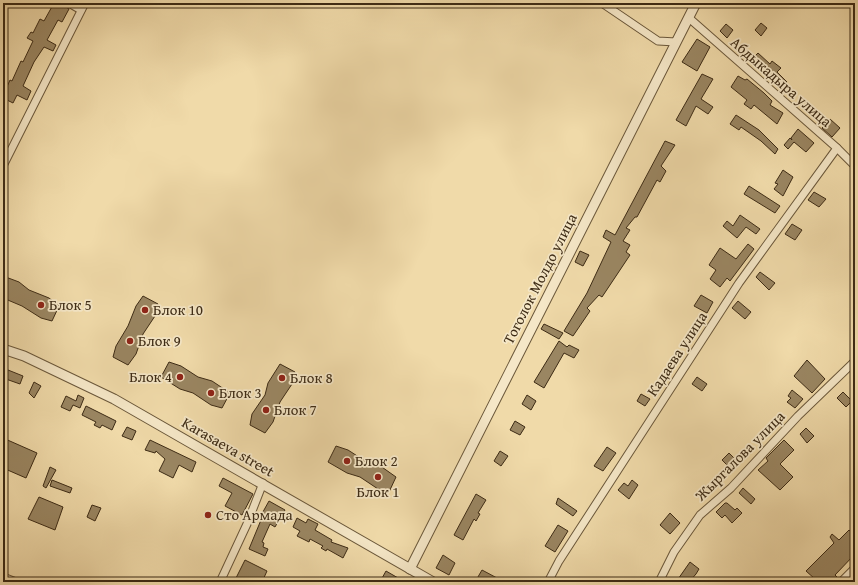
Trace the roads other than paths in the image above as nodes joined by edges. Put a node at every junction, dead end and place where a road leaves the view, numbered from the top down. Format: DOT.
graph roads {
  1 [pos="69,3"];
  2 [pos="602,3"];
  3 [pos="696,3"];
  4 [pos="83,6"];
  5 [pos="688,18"];
  6 [pos="676,42"];
  7 [pos="837,148"];
  8 [pos="3,166"];
  9 [pos="855,166"];
  10 [pos="3,349"];
  11 [pos="855,361"];
  12 [pos="263,483"];
  13 [pos="855,568"];
  14 [pos="410,569"];
  15 [pos="3,577"];
  16 [pos="16,582"];
  17 [pos="220,582"];
  18 [pos="433,582"];
  19 [pos="548,582"];
  20 [pos="659,582"];
  21 [pos="841,582"];
  1 -- 4 [label="street"];
  2 -- 6 [label="street"];
  3 -- 5 [label="street, Тоголок Молдо улица"];
  4 -- 8 [label="street"];
  5 -- 6 [label="street, Тоголок Молдо улица"];
  5 -- 7 [label="street, Абдыкадыра улица"];
  6 -- 14 [label="street, Тоголок Молдо улица"];
  7 -- 9 [label="street, Абдыкадыра улица"];
  7 -- 19 [label="street, Кадаева улица"];
  10 -- 12 [label="street, Karasaeva street"];
  11 -- 20 [label="street, Жыргалова улица"];
  12 -- 14 [label="street, Karasaeva street"];
  12 -- 17 [label="street"];
  13 -- 21 [label="street"];
  14 -- 18 [label="street, Karasaeva street"];
  15 -- 16 [label="street"];
}
